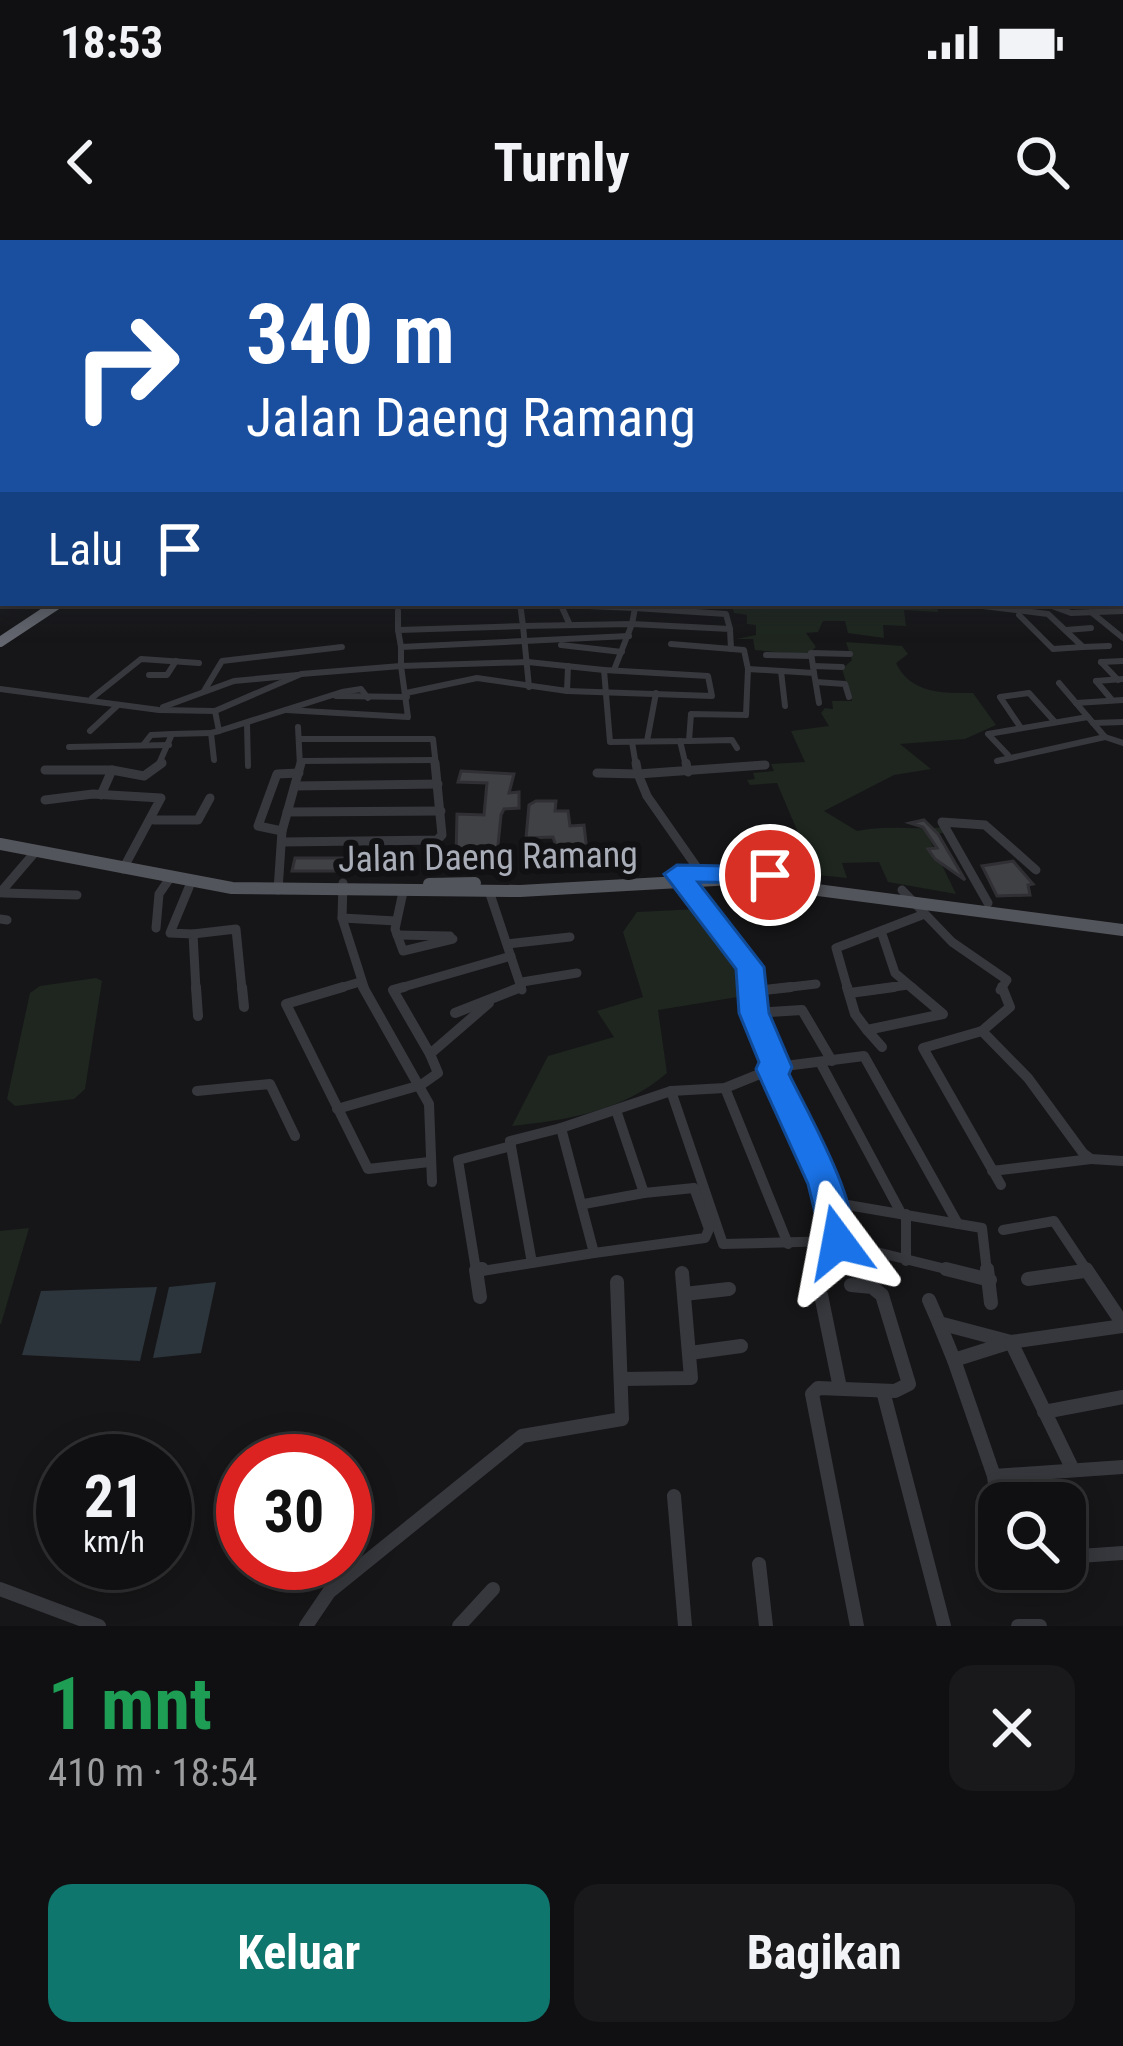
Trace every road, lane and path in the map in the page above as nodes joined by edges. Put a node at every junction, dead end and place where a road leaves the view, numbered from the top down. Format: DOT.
graph roads {
  1 [pos="54,606"];
  2 [pos="398,606"];
  3 [pos="520,606"];
  4 [pos="561,606"];
  5 [pos="588,606"];
  6 [pos="1006,606"];
  7 [pos="1060,606"];
  8 [pos="635,608"];
  9 [pos="1123,611"];
  10 [pos="1091,612"];
  11 [pos="1018,615"];
  12 [pos="568,623"];
  13 [pos="632,624"];
  14 [pos="523,626"];
  15 [pos="1123,627"];
  16 [pos="1091,628"];
  17 [pos="1110,628"];
  18 [pos="730,629"];
  19 [pos="398,630"];
  20 [pos="1066,630"];
  21 [pos="628,636"];
  22 [pos="1123,638"];
  23 [pos="0,642"];
  24 [pos="525,643"];
  25 [pos="537,643"];
  26 [pos="671,644"];
  27 [pos="1083,646"];
  28 [pos="1109,646"];
  29 [pos="342,647"];
  30 [pos="401,647"];
  31 [pos="730,649"];
  32 [pos="622,652"];
  33 [pos="850,654"];
  34 [pos="766,655"];
  35 [pos="811,656"];
  36 [pos="252,658"];
  37 [pos="176,661"];
  38 [pos="1123,661"];
  39 [pos="528,662"];
  40 [pos="199,663"];
  41 [pos="476,663"];
  42 [pos="401,666"];
  43 [pos="568,666"];
  44 [pos="842,668"];
  45 [pos="748,669"];
  46 [pos="609,670"];
  47 [pos="781,670"];
  48 [pos="301,674"];
  49 [pos="814,674"];
  50 [pos="148,675"];
  51 [pos="477,678"];
  52 [pos="244,679"];
  53 [pos="1120,680"];
  54 [pos="1059,683"];
  55 [pos="0,687"];
  56 [pos="529,687"];
  57 [pos="204,691"];
  58 [pos="567,691"];
  59 [pos="608,692"];
  60 [pos="656,693"];
  61 [pos="406,695"];
  62 [pos="849,697"];
  63 [pos="95,700"];
  64 [pos="1112,700"];
  65 [pos="1123,700"];
  66 [pos="819,703"];
  67 [pos="1076,703"];
  68 [pos="118,705"];
  69 [pos="785,706"];
  70 [pos="162,709"];
  71 [pos="286,710"];
  72 [pos="215,711"];
  73 [pos="1090,720"];
  74 [pos="1054,722"];
  75 [pos="1123,722"];
  76 [pos="247,724"];
  77 [pos="298,727"];
  78 [pos="1021,728"];
  79 [pos="90,731"];
  80 [pos="215,732"];
  81 [pos="1105,737"];
  82 [pos="299,739"];
  83 [pos="170,740"];
  84 [pos="647,741"];
  85 [pos="684,741"];
  86 [pos="632,742"];
  87 [pos="1123,742"];
  88 [pos="69,747"];
  89 [pos="737,748"];
  90 [pos="1008,755"];
  91 [pos="214,760"];
  92 [pos="434,760"];
  93 [pos="301,761"];
  94 [pos="997,761"];
  95 [pos="765,765"];
  96 [pos="248,766"];
  97 [pos="45,770"];
  98 [pos="112,770"];
  99 [pos="688,772"];
  100 [pos="299,773"];
  101 [pos="597,773"];
  102 [pos="638,774"];
  103 [pos="438,784"];
  104 [pos="296,786"];
  105 [pos="101,795"];
  106 [pos="210,798"];
  107 [pos="45,800"];
  108 [pos="441,811"];
  109 [pos="287,812"];
  110 [pos="154,820"];
  111 [pos="283,836"];
  112 [pos="0,840"];
  113 [pos="36,850"];
  114 [pos="125,866"];
  115 [pos="1036,870"];
  116 [pos="703,875"];
  117 [pos="679,877"];
  118 [pos="170,878"];
  119 [pos="193,879"];
  120 [pos="279,886"];
  121 [pos="342,887"];
  122 [pos="520,887"];
  123 [pos="449,888"];
  124 [pos="489,891"];
  125 [pos="403,892"];
  126 [pos="2,893"];
  127 [pos="903,894"];
  128 [pos="76,895"];
  129 [pos="988,903"];
  130 [pos="922,915"];
  131 [pos="342,918"];
  132 [pos="1071,919"];
  133 [pos="396,921"];
  134 [pos="1123,927"];
  135 [pos="156,928"];
  136 [pos="880,931"];
  137 [pos="193,934"];
  138 [pos="397,935"];
  139 [pos="570,938"];
  140 [pos="509,950"];
  141 [pos="577,973"];
  142 [pos="360,982"];
  143 [pos="521,982"];
  144 [pos="816,984"];
  145 [pos="908,985"];
  146 [pos="756,991"];
  147 [pos="850,993"];
  148 [pos="489,1003"];
  149 [pos="244,1006"];
  150 [pos="455,1013"];
  151 [pos="754,1013"];
  152 [pos="198,1016"];
  153 [pos="867,1030"];
  154 [pos="982,1031"];
  155 [pos="882,1047"];
  156 [pos="430,1054"];
  157 [pos="826,1061"];
  158 [pos="774,1068"];
  159 [pos="421,1085"];
  160 [pos="725,1088"];
  161 [pos="196,1091"];
  162 [pos="671,1091"];
  163 [pos="337,1109"];
  164 [pos="616,1110"];
  165 [pos="561,1129"];
  166 [pos="295,1136"];
  167 [pos="511,1146"];
  168 [pos="1091,1159"];
  169 [pos="1123,1161"];
  170 [pos="429,1162"];
  171 [pos="992,1171"];
  172 [pos="432,1182"];
  173 [pos="1000,1185"];
  174 [pos="699,1187"];
  175 [pos="644,1193"];
  176 [pos="830,1202"];
  177 [pos="584,1204"];
  178 [pos="904,1214"];
  179 [pos="958,1224"];
  180 [pos="1003,1230"];
  181 [pos="837,1241"];
  182 [pos="788,1244"];
  183 [pos="594,1253"];
  184 [pos="906,1261"];
  185 [pos="532,1263"];
  186 [pos="476,1270"];
  187 [pos="1084,1271"];
  188 [pos="682,1273"];
  189 [pos="1028,1279"];
  190 [pos="990,1280"];
  191 [pos="617,1282"];
  192 [pos="850,1286"];
  193 [pos="729,1289"];
  194 [pos="684,1294"];
  195 [pos="820,1294"];
  196 [pos="479,1297"];
  197 [pos="929,1300"];
  198 [pos="991,1303"];
  199 [pos="939,1323"];
  200 [pos="1123,1325"];
  201 [pos="1011,1342"];
  202 [pos="741,1346"];
  203 [pos="691,1353"];
  204 [pos="954,1360"];
  205 [pos="623,1379"];
  206 [pos="840,1388"];
  207 [pos="884,1391"];
  208 [pos="1123,1397"];
  209 [pos="1044,1412"];
  210 [pos="1123,1468"];
  211 [pos="1073,1470"];
  212 [pos="994,1476"];
  213 [pos="995,1482"];
  214 [pos="674,1496"];
  215 [pos="1123,1553"];
  216 [pos="1086,1556"];
  217 [pos="759,1564"];
  218 [pos="0,1588"];
  219 [pos="493,1589"];
  220 [pos="78,1623"];
  221 [pos="99,1626"];
  222 [pos="306,1626"];
  223 [pos="459,1626"];
  224 [pos="685,1626"];
  225 [pos="766,1626"];
  226 [pos="857,1626"];
  227 [pos="944,1626"];
  228 [pos="1018,1626"];
  229 [pos="1040,1626"];
  1 -- 23 [label="highway"];
  2 -- 19 [label="street"];
  3 -- 14 [label="street"];
  4 -- 12 [label="street"];
  5 -- 8 [label="street"];
  6 -- 11 [label="street"];
  7 -- 10 [label="street"];
  8 -- 13 [label="street"];
  8 -- 18 [label="street"];
  9 -- 10 [label="street"];
  10 -- 17 [label="street"];
  11 -- 20 [label="street"];
  11 -- 27 [label="street"];
  12 -- 13 [label="street"];
  12 -- 14 [label="street"];
  13 -- 18 [label="street"];
  13 -- 21 [label="street"];
  14 -- 19 [label="street"];
  14 -- 24 [label="street"];
  15 -- 17 [label="street"];
  16 -- 20 [label="street"];
  17 -- 22 [label="street"];
  18 -- 31 [label="street"];
  19 -- 30 [label="street"];
  20 -- 27 [label="street"];
  21 -- 25 [label="street"];
  21 -- 32 [label="street"];
  24 -- 25 [label="street"];
  24 -- 30 [label="street"];
  24 -- 39 [label="street"];
  25 -- 32 [label="street"];
  26 -- 31 [label="street"];
  27 -- 28 [label="street"];
  29 -- 36 [label="street"];
  30 -- 42 [label="street"];
  31 -- 45 [label="street"];
  32 -- 46 [label="street"];
  33 -- 35 [label="street"];
  34 -- 35 [label="street"];
  35 -- 49 [label="street"];
  36 -- 52 [label="street"];
  36 -- 57 [label="street"];
  37 -- 40 [label="street"];
  37 -- 50 [label="street"];
  37 -- 63 [label="street"];
  38 -- 53 [label="street"];
  39 -- 41 [label="street"];
  39 -- 43 [label="street"];
  39 -- 56 [label="street"];
  41 -- 42 [label="street"];
  41 -- 51 [label="street"];
  42 -- 48 [label="street"];
  42 -- 61 [label="street"];
  43 -- 46 [label="street"];
  43 -- 58 [label="street"];
  44 -- 49 [label="street"];
  45 -- 47 [label="street"];
  45 -- 85 [label="street"];
  46 -- 59 [label="street"];
  46 -- 60 [label="street"];
  47 -- 49 [label="street"];
  47 -- 69 [label="street"];
  48 -- 52 [label="street"];
  48 -- 72 [label="street"];
  49 -- 62 [label="street"];
  49 -- 66 [label="street"];
  51 -- 56 [label="street"];
  51 -- 61 [label="street"];
  52 -- 57 [label="street"];
  53 -- 64 [label="street"];
  54 -- 67 [label="street"];
  55 -- 63 [label="street"];
  56 -- 58 [label="street"];
  57 -- 70 [label="street"];
  58 -- 59 [label="street"];
  59 -- 60 [label="street"];
  59 -- 86 [label="street"];
  60 -- 84 [label="street"];
  61 -- 71 [label="street"];
  61 -- 71 [label="street"];
  63 -- 68 [label="street"];
  63 -- 70 [label="street"];
  64 -- 65 [label="street"];
  64 -- 67 [label="street"];
  67 -- 73 [label="street"];
  68 -- 70 [label="street"];
  68 -- 79 [label="street"];
  70 -- 72 [label="street"];
  71 -- 76 [label="street"];
  72 -- 80 [label="street"];
  73 -- 74 [label="street"];
  73 -- 75 [label="street"];
  73 -- 81 [label="street"];
  74 -- 78 [label="street"];
  74 -- 78 [label="street"];
  76 -- 80 [label="street"];
  76 -- 96 [label="street"];
  77 -- 82 [label="street"];
  78 -- 90 [label="street"];
  80 -- 83 [label="street"];
  80 -- 91 [label="street"];
  81 -- 87 [label="street"];
  81 -- 90 [label="street"];
  82 -- 92 [label="street"];
  82 -- 93 [label="street"];
  83 -- 88 [label="street"];
  83 -- 98 [label="street"];
  84 -- 85 [label="street"];
  84 -- 86 [label="street"];
  85 -- 89 [label="street"];
  85 -- 99 [label="street"];
  86 -- 102 [label="street"];
  90 -- 94 [label="street"];
  92 -- 93 [label="street"];
  92 -- 103 [label="street"];
  93 -- 100 [label="street"];
  95 -- 99 [label="street"];
  97 -- 98 [label="street"];
  98 -- 105 [label="street"];
  99 -- 102 [label="street"];
  100 -- 104 [label="street"];
  100 -- 111 [label="street"];
  101 -- 102 [label="street"];
  102 -- 116 [label="street"];
  103 -- 104 [label="street"];
  103 -- 108 [label="street"];
  104 -- 109 [label="street"];
  105 -- 107 [label="street"];
  105 -- 110 [label="street"];
  106 -- 110 [label="street"];
  108 -- 109 [label="street"];
  108 -- 111 [label="street"];
  109 -- 111 [label="street"];
  110 -- 114 [label="street"];
  111 -- 120 [label="street"];
  112 -- 113 [label="main road, Jalan Daeng Ramang"];
  112 -- 114 [label="main road, Jalan Daeng Ramang"];
  113 -- 114 [label="main road, Jalan Daeng Ramang"];
  113 -- 126 [label="street"];
  114 -- 118 [label="main road, Jalan Daeng Ramang"];
  114 -- 119 [label="main road, Jalan Daeng Ramang"];
  115 -- 129 [label="street"];
  116 -- 117 [label="main road, Jalan Daeng Ramang"];
  116 -- 127 [label="main road, Jalan Daeng Ramang"];
  117 -- 122 [label="main road, Jalan Daeng Ramang"];
  117 -- 146 [label="street"];
  118 -- 119 [label="main road, Jalan Daeng Ramang"];
  118 -- 135 [label="street"];
  119 -- 120 [label="main road, Jalan Daeng Ramang"];
  119 -- 137 [label="street"];
  120 -- 121 [label="main road, Jalan Daeng Ramang"];
  121 -- 123 [label="main road, Jalan Daeng Ramang"];
  121 -- 125 [label="main road, Jalan Daeng Ramang"];
  121 -- 131 [label="street"];
  122 -- 123 [label="main road, Jalan Daeng Ramang"];
  122 -- 124 [label="main road, Jalan Daeng Ramang"];
  123 -- 124 [label="main road, Jalan Daeng Ramang"];
  123 -- 125 [label="main road, Jalan Daeng Ramang"];
  124 -- 140 [label="street"];
  125 -- 133 [label="street"];
  126 -- 128 [label="street"];
  127 -- 129 [label="main road, Jalan Daeng Ramang"];
  127 -- 130 [label="street"];
  127 -- 132 [label="main road, Jalan Daeng Ramang"];
  129 -- 132 [label="main road, Jalan Daeng Ramang"];
  130 -- 136 [label="street"];
  130 -- 154 [label="street"];
  131 -- 133 [label="street"];
  131 -- 142 [label="street"];
  132 -- 134 [label="main road, Jalan Daeng Ramang"];
  133 -- 138 [label="street"];
  136 -- 145 [label="street"];
  136 -- 147 [label="street"];
  137 -- 149 [label="street"];
  137 -- 152 [label="street"];
  138 -- 138 [label="street"];
  139 -- 140 [label="street"];
  140 -- 143 [label="street"];
  140 -- 156 [label="street"];
  141 -- 143 [label="street"];
  142 -- 159 [label="street"];
  142 -- 163 [label="street"];
  143 -- 148 [label="street"];
  144 -- 146 [label="street"];
  145 -- 147 [label="street"];
  145 -- 153 [label="street"];
  146 -- 151 [label="street"];
  147 -- 153 [label="street"];
  148 -- 150 [label="street"];
  148 -- 156 [label="street"];
  151 -- 157 [label="street"];
  151 -- 158 [label="street"];
  153 -- 155 [label="street"];
  154 -- 168 [label="street"];
  154 -- 171 [label="street"];
  156 -- 159 [label="street"];
  157 -- 158 [label="street"];
  157 -- 178 [label="street"];
  157 -- 179 [label="street"];
  158 -- 160 [label="street"];
  158 -- 176 [label="street"];
  159 -- 163 [label="street"];
  159 -- 170 [label="street"];
  160 -- 162 [label="street"];
  160 -- 182 [label="street"];
  161 -- 166 [label="street"];
  162 -- 164 [label="street"];
  162 -- 174 [label="street"];
  163 -- 170 [label="street"];
  164 -- 165 [label="street"];
  164 -- 175 [label="street"];
  165 -- 167 [label="street"];
  165 -- 177 [label="street"];
  167 -- 185 [label="street"];
  167 -- 186 [label="street"];
  168 -- 169 [label="street"];
  168 -- 171 [label="street"];
  170 -- 172 [label="street"];
  171 -- 173 [label="street"];
  174 -- 175 [label="street"];
  174 -- 182 [label="street"];
  174 -- 183 [label="street"];
  175 -- 177 [label="street"];
  176 -- 178 [label="street"];
  176 -- 181 [label="street"];
  177 -- 183 [label="street"];
  178 -- 179 [label="street"];
  178 -- 184 [label="street"];
  179 -- 190 [label="street"];
  180 -- 187 [label="street"];
  181 -- 182 [label="street"];
  181 -- 184 [label="street"];
  183 -- 185 [label="street"];
  184 -- 190 [label="street"];
  185 -- 186 [label="street"];
  186 -- 196 [label="street"];
  187 -- 189 [label="street"];
  187 -- 200 [label="street"];
  188 -- 194 [label="street"];
  190 -- 198 [label="street"];
  191 -- 205 [label="street"];
  192 -- 207 [label="street"];
  193 -- 194 [label="street"];
  194 -- 203 [label="street"];
  195 -- 206 [label="street"];
  197 -- 199 [label="street"];
  199 -- 201 [label="street"];
  199 -- 204 [label="street"];
  200 -- 201 [label="street"];
  201 -- 204 [label="street"];
  201 -- 209 [label="street"];
  202 -- 203 [label="street"];
  203 -- 205 [label="street"];
  204 -- 212 [label="street"];
  205 -- 222 [label="street"];
  206 -- 207 [label="street"];
  206 -- 226 [label="street"];
  207 -- 227 [label="street"];
  208 -- 209 [label="street"];
  209 -- 211 [label="street"];
  210 -- 211 [label="street"];
  211 -- 212 [label="street"];
  212 -- 213 [label="street"];
  214 -- 224 [label="street"];
  215 -- 216 [label="street"];
  217 -- 225 [label="street"];
  218 -- 220 [label="street"];
  219 -- 223 [label="street"];
  220 -- 221 [label="street"];
  228 -- 229 [label="street"];
}
